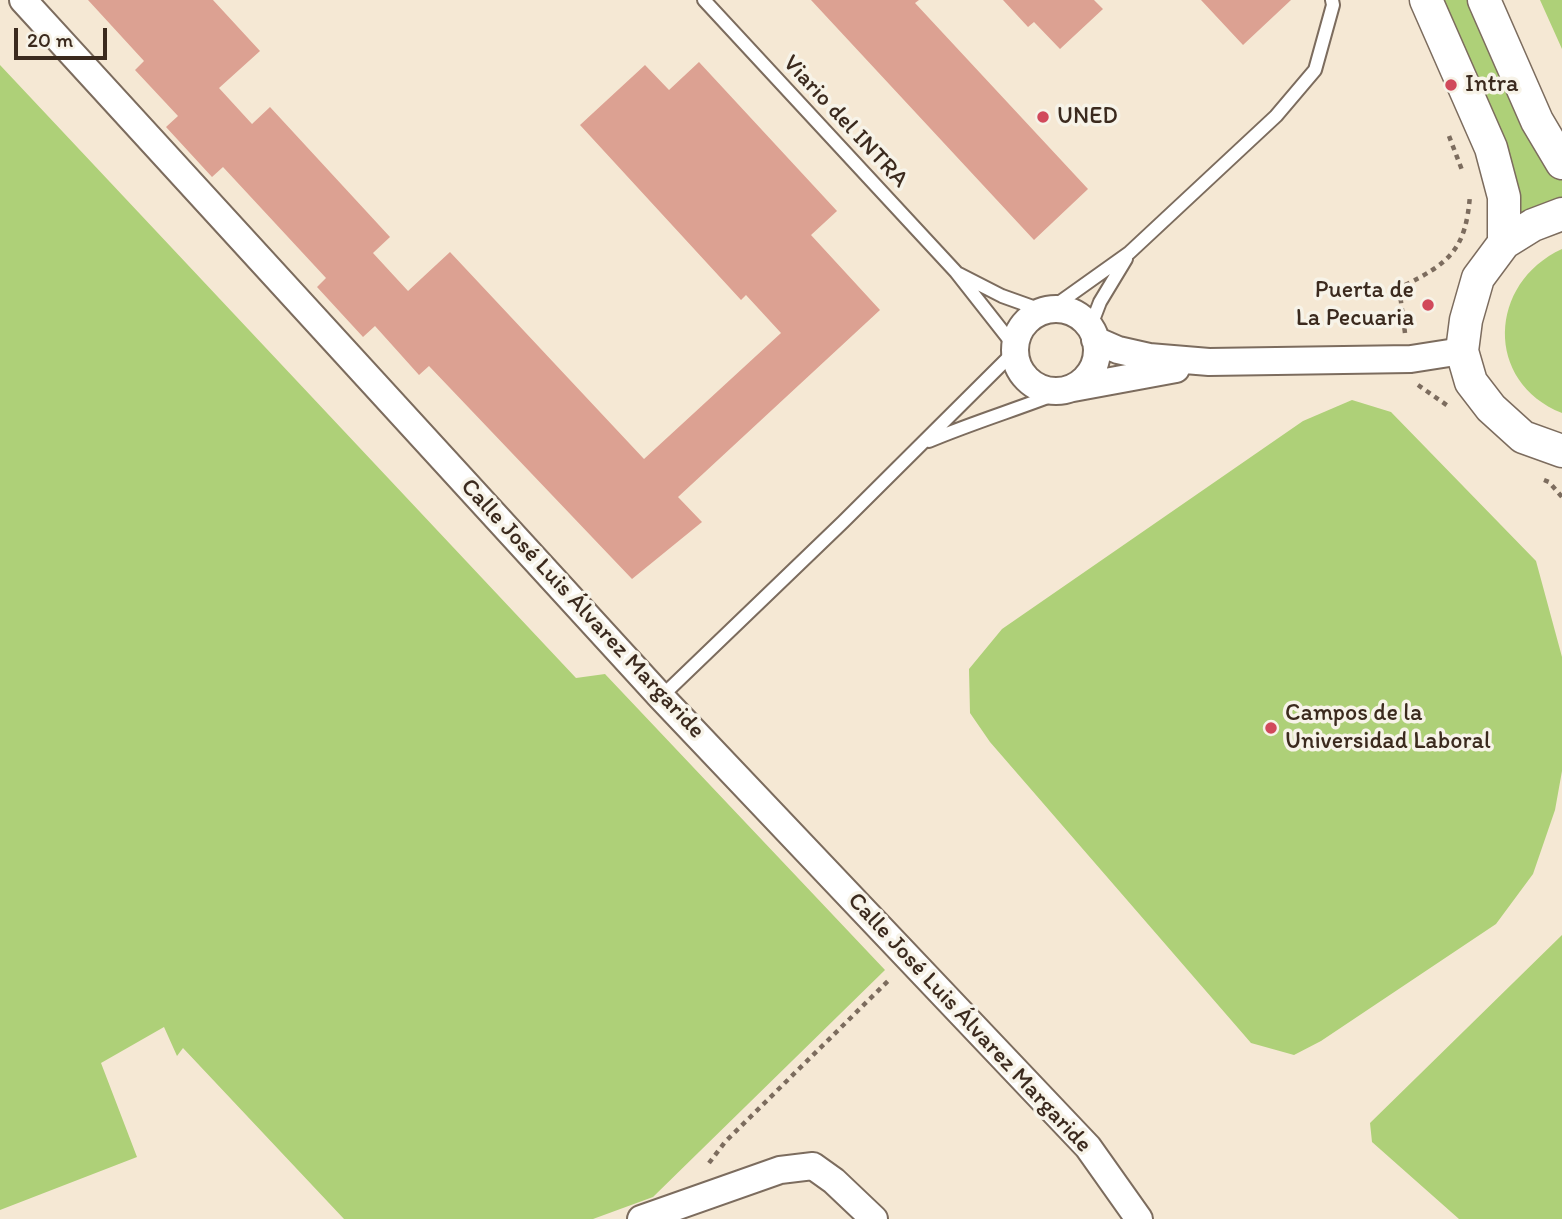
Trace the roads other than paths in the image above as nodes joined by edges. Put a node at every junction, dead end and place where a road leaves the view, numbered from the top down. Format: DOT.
graph roads {
  1 [pos="23,0"];
  2 [pos="704,0"];
  3 [pos="1332,0"];
  4 [pos="1426,0"];
  5 [pos="1484,0"];
  6 [pos="1562,163"];
  7 [pos="1562,214"];
  8 [pos="1504,243"];
  9 [pos="1129,253"];
  10 [pos="956,272"];
  11 [pos="1046,311"];
  12 [pos="1092,334"];
  13 [pos="1015,349"];
  14 [pos="1462,351"];
  15 [pos="1209,362"];
  16 [pos="1069,389"];
  17 [pos="922,444"];
  18 [pos="1562,451"];
  19 [pos="661,697"];
  20 [pos="641,1219"];
  21 [pos="874,1219"];
  22 [pos="1139,1219"];
  1 -- 19 [label="street, Calle José Luis Álvarez Margaride"];
  2 -- 10 [label="lane, Viario del INTRA"];
  3 -- 9 [label="lane"];
  4 -- 8 [label="street"];
  5 -- 6 [label="street"];
  7 -- 8 [label="street"];
  8 -- 14 [label="street"];
  9 -- 11 [label="lane"];
  9 -- 12 [label="lane"];
  10 -- 11 [label="lane"];
  10 -- 13 [label="lane, Viario del INTRA"];
  11 -- 12 [label="street"];
  11 -- 13 [label="street"];
  12 -- 15 [label="street"];
  12 -- 16 [label="street"];
  13 -- 16 [label="street"];
  13 -- 17 [label="lane"];
  14 -- 15 [label="street"];
  14 -- 18 [label="street"];
  15 -- 16 [label="street"];
  16 -- 17 [label="lane"];
  17 -- 19 [label="lane"];
  19 -- 22 [label="street, Calle José Luis Álvarez Margaride"];
  20 -- 21 [label="street"];
}
